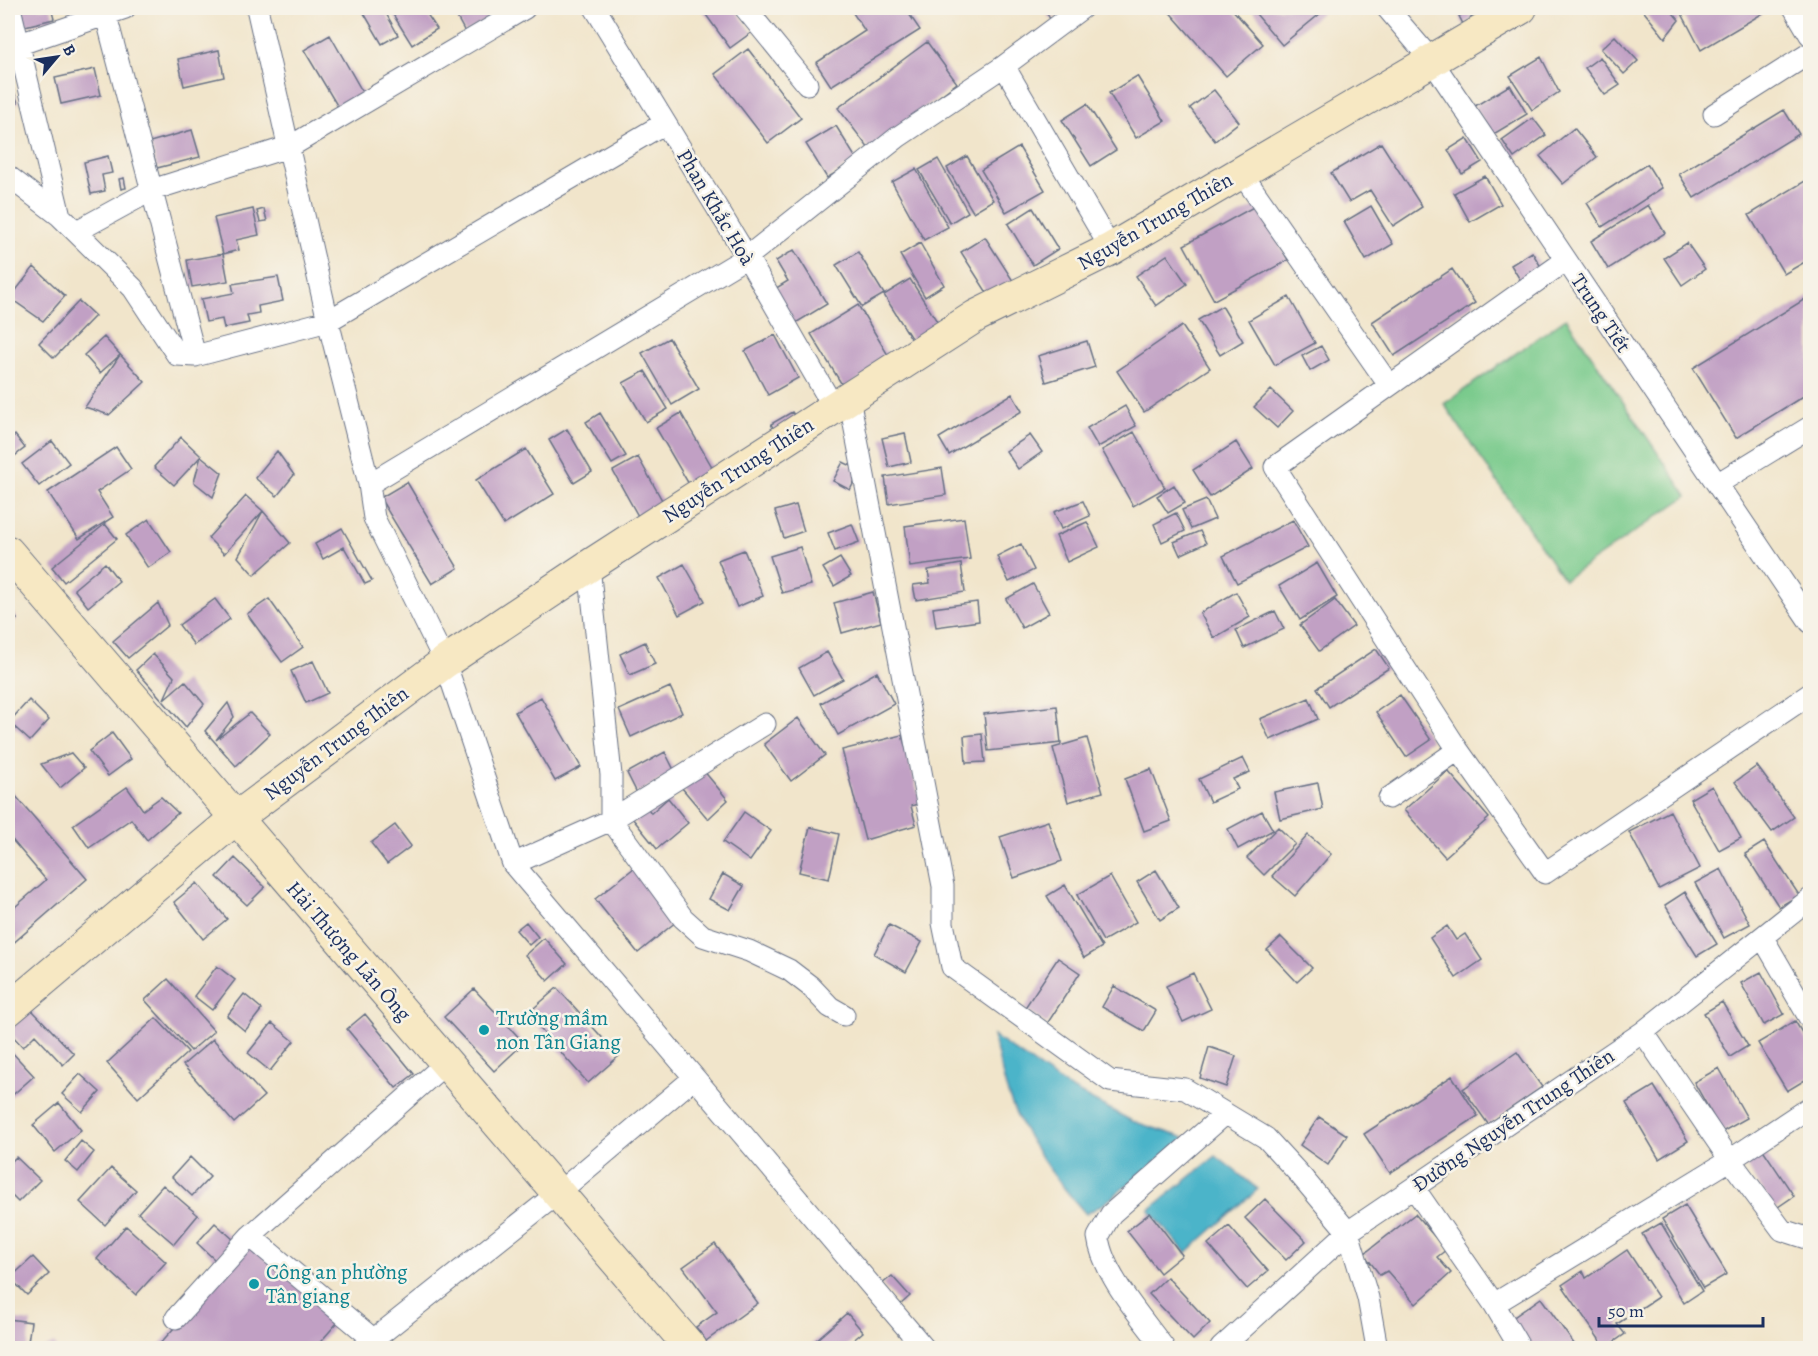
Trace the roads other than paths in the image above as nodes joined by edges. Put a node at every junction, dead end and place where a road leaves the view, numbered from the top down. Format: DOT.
graph roads {
  1 [pos="10,8"];
  2 [pos="257,8"];
  3 [pos="525,8"];
  4 [pos="595,8"];
  5 [pos="745,8"];
  6 [pos="1082,8"];
  7 [pos="1387,8"];
  8 [pos="1521,8"];
  9 [pos="1794,8"];
  10 [pos="112,9"];
  11 [pos="1810,35"];
  12 [pos="20,44"];
  13 [pos="1810,53"];
  14 [pos="1432,62"];
  15 [pos="1004,66"];
  16 [pos="807,84"];
  17 [pos="1714,114"];
  18 [pos="666,123"];
  19 [pos="291,146"];
  20 [pos="1240,171"];
  21 [pos="8,176"];
  22 [pos="152,190"];
  23 [pos="60,216"];
  24 [pos="76,231"];
  25 [pos="1112,249"];
  26 [pos="747,257"];
  27 [pos="1565,261"];
  28 [pos="328,321"];
  29 [pos="195,356"];
  30 [pos="1389,386"];
  31 [pos="842,403"];
  32 [pos="1810,427"];
  33 [pos="369,484"];
  34 [pos="1717,484"];
  35 [pos="8,552"];
  36 [pos="589,566"];
  37 [pos="1810,622"];
  38 [pos="446,662"];
  39 [pos="1810,694"];
  40 [pos="765,724"];
  41 [pos="1458,750"];
  42 [pos="1389,798"];
  43 [pos="236,818"];
  44 [pos="611,820"];
  45 [pos="513,864"];
  46 [pos="1810,898"];
  47 [pos="1763,938"];
  48 [pos="8,1010"];
  49 [pos="843,1015"];
  50 [pos="1810,1019"];
  51 [pos="1643,1032"];
  52 [pos="446,1063"];
  53 [pos="694,1078"];
  54 [pos="1810,1107"];
  55 [pos="1225,1114"];
  56 [pos="1730,1160"];
  57 [pos="1414,1188"];
  58 [pos="558,1193"];
  59 [pos="1348,1232"];
  60 [pos="250,1236"];
  61 [pos="1810,1239"];
  62 [pos="1494,1304"];
  63 [pos="176,1318"];
  64 [pos="368,1344"];
  65 [pos="691,1348"];
  66 [pos="924,1348"];
  67 [pos="1164,1348"];
  68 [pos="1221,1348"];
  69 [pos="1377,1348"];
  70 [pos="1520,1348"];
  1 -- 12 [label="street"];
  2 -- 19 [label="street"];
  3 -- 19 [label="street"];
  4 -- 18 [label="street, Phan Khắc Hoà"];
  5 -- 16 [label="street"];
  6 -- 15 [label="street"];
  7 -- 14 [label="street, Trung Tiết"];
  8 -- 14 [label="street, Nguyễn Trung Thiên"];
  9 -- 11 [label="street"];
  10 -- 12 [label="street"];
  10 -- 22 [label="street"];
  12 -- 23 [label="street"];
  13 -- 17 [label="street"];
  14 -- 20 [label="street, Nguyễn Trung Thiên"];
  14 -- 27 [label="street, Trung Tiết"];
  15 -- 25 [label="street"];
  15 -- 26 [label="street"];
  18 -- 26 [label="street, Phan Khắc Hoà"];
  18 -- 28 [label="street"];
  19 -- 22 [label="street"];
  19 -- 28 [label="street"];
  20 -- 25 [label="street, Nguyễn Trung Thiên"];
  20 -- 30 [label="street"];
  21 -- 23 [label="street"];
  22 -- 24 [label="street"];
  22 -- 29 [label="street"];
  23 -- 24 [label="street"];
  24 -- 29 [label="street"];
  25 -- 31 [label="street, Nguyễn Trung Thiên"];
  26 -- 31 [label="street, Phan Khắc Hoà"];
  26 -- 33 [label="street"];
  27 -- 30 [label="street"];
  27 -- 34 [label="street, Trung Tiết"];
  28 -- 29 [label="street"];
  28 -- 33 [label="street"];
  30 -- 41 [label="street"];
  31 -- 36 [label="street, Nguyễn Trung Thiên"];
  31 -- 55 [label="street, Phan Khắc Hoà"];
  32 -- 34 [label="street"];
  33 -- 38 [label="street"];
  34 -- 37 [label="street, Trung Tiết"];
  35 -- 43 [label="street, Hải Thượng Lãn Ông"];
  36 -- 38 [label="street, Nguyễn Trung Thiên"];
  36 -- 44 [label="street"];
  38 -- 43 [label="street, Nguyễn Trung Thiên"];
  38 -- 45 [label="street"];
  39 -- 41 [label="street"];
  40 -- 44 [label="street"];
  41 -- 42 [label="street"];
  43 -- 48 [label="street, Nguyễn Trung Thiên"];
  43 -- 52 [label="street, Hải Thượng Lãn Ông"];
  44 -- 45 [label="street"];
  44 -- 49 [label="street"];
  45 -- 53 [label="street"];
  46 -- 47 [label="street, Đường Nguyễn Trung Thiên"];
  47 -- 50 [label="street"];
  47 -- 51 [label="street, Đường Nguyễn Trung Thiên"];
  51 -- 56 [label="street"];
  51 -- 57 [label="street, Đường Nguyễn Trung Thiên"];
  52 -- 58 [label="street, Hải Thượng Lãn Ông"];
  52 -- 60 [label="street"];
  53 -- 58 [label="street"];
  53 -- 66 [label="street"];
  54 -- 56 [label="street"];
  55 -- 59 [label="street, Phan Khắc Hoà"];
  55 -- 67 [label="street"];
  56 -- 61 [label="street"];
  56 -- 62 [label="street"];
  57 -- 59 [label="street, Đường Nguyễn Trung Thiên"];
  57 -- 62 [label="street"];
  58 -- 64 [label="street"];
  58 -- 65 [label="street, Hải Thượng Lãn Ông"];
  59 -- 68 [label="street, Đường Nguyễn Trung Thiên"];
  59 -- 69 [label="street"];
  60 -- 63 [label="street"];
  60 -- 64 [label="street"];
  62 -- 70 [label="street"];
}
